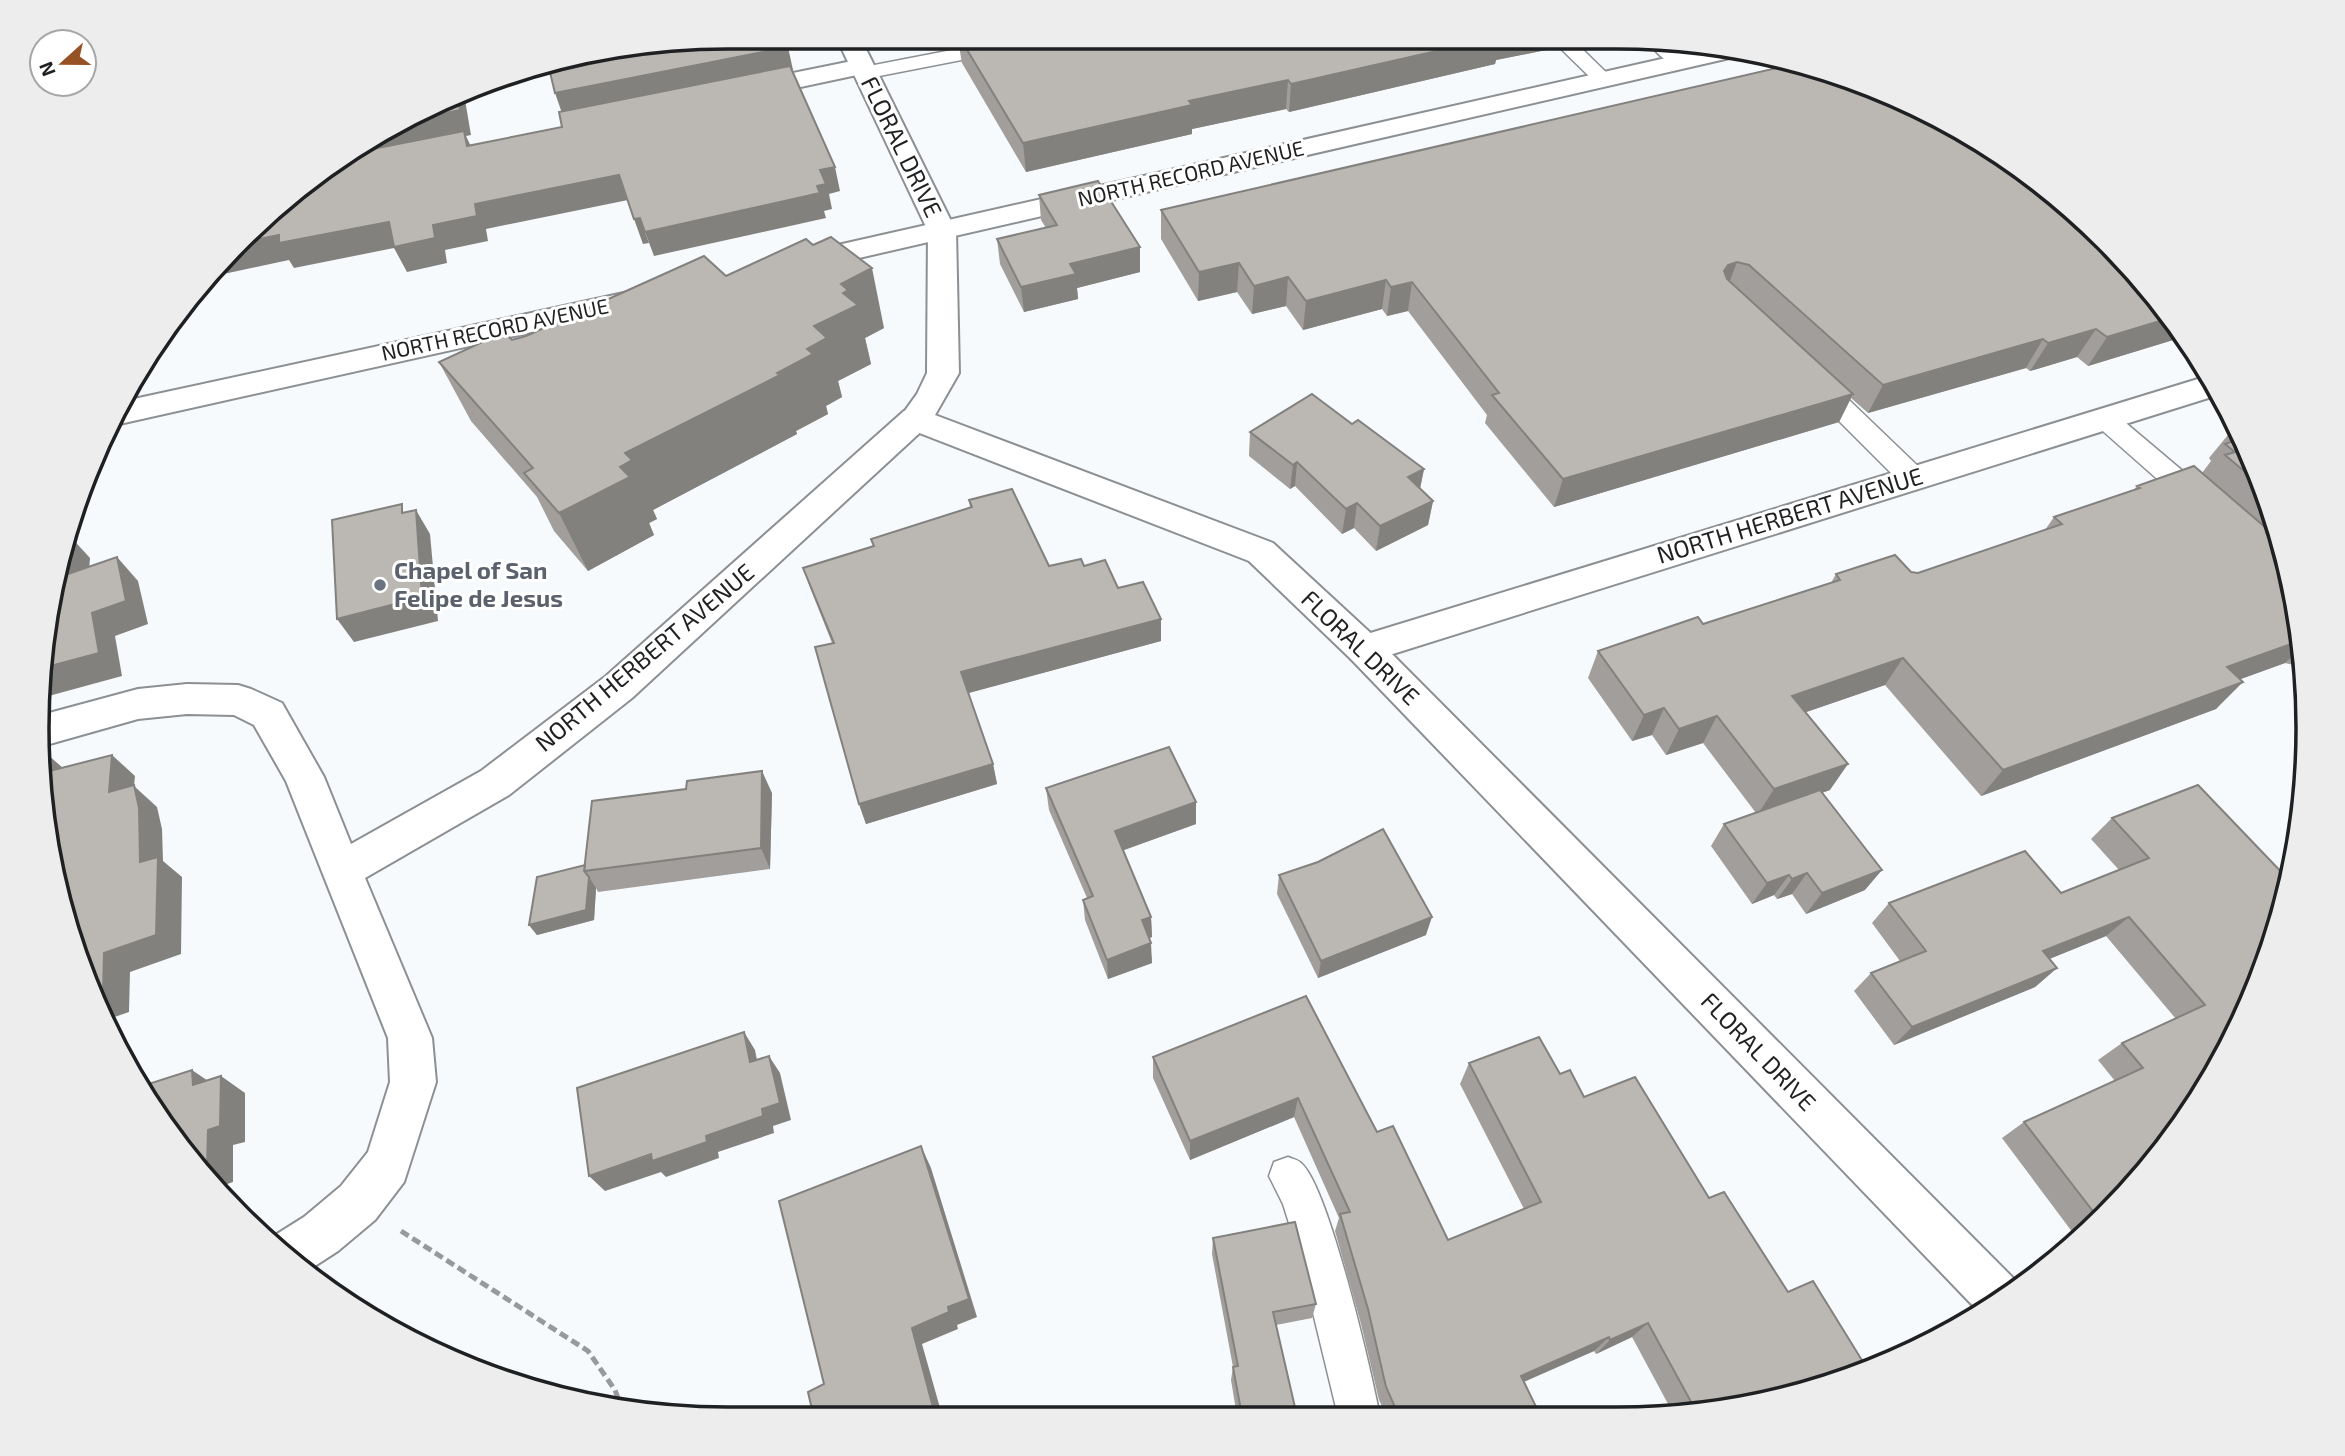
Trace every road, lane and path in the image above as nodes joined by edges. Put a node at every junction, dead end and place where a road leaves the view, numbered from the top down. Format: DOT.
graph roads {
  1 [pos="965,49"];
  2 [pos="1571,49"];
  3 [pos="1668,51"];
  4 [pos="1709,56"];
  5 [pos="859,61"];
  6 [pos="1681,62"];
  7 [pos="1604,80"];
  8 [pos="725,95"];
  9 [pos="942,231"];
  10 [pos="765,270"];
  11 [pos="657,294"];
  12 [pos="1796,363"];
  13 [pos="2204,388"];
  14 [pos="128,411"];
  15 [pos="915,419"];
  16 [pos="2105,419"];
  17 [pos="1913,478"];
  18 [pos="2217,516"];
  19 [pos="1364,649"];
  20 [pos="49,729"];
  21 [pos="341,871"];
  22 [pos="1288,1176"];
  23 [pos="358,1203"];
  24 [pos="295,1250"];
  25 [pos="1995,1293"];
  26 [pos="617,1397"];
  27 [pos="1357,1407"];
  1 -- 5 [label="lane"];
  2 -- 7 [label="lane"];
  3 -- 6 [label="lane"];
  4 -- 6 [label="street, NORTH RECORD AVENUE"];
  5 -- 8 [label="street"];
  5 -- 9 [label="street, FLORAL DRIVE"];
  6 -- 7 [label="street, NORTH RECORD AVENUE"];
  7 -- 9 [label="street, NORTH RECORD AVENUE"];
  9 -- 10 [label="street, NORTH RECORD AVENUE"];
  9 -- 15 [label="street, FLORAL DRIVE"];
  11 -- 14 [label="street, NORTH RECORD AVENUE"];
  12 -- 17 [label="lane"];
  13 -- 16 [label="street, NORTH HERBERT AVENUE"];
  15 -- 19 [label="street, FLORAL DRIVE"];
  15 -- 21 [label="street, NORTH HERBERT AVENUE"];
  16 -- 17 [label="street, NORTH HERBERT AVENUE"];
  16 -- 18 [label="lane"];
  17 -- 19 [label="street, NORTH HERBERT AVENUE"];
  19 -- 25 [label="street, FLORAL DRIVE"];
  20 -- 21 [label="street"];
  21 -- 23 [label="street"];
  22 -- 27 [label="lane"];
  23 -- 24 [label="street"];
  23 -- 26 [label="path"];
}
